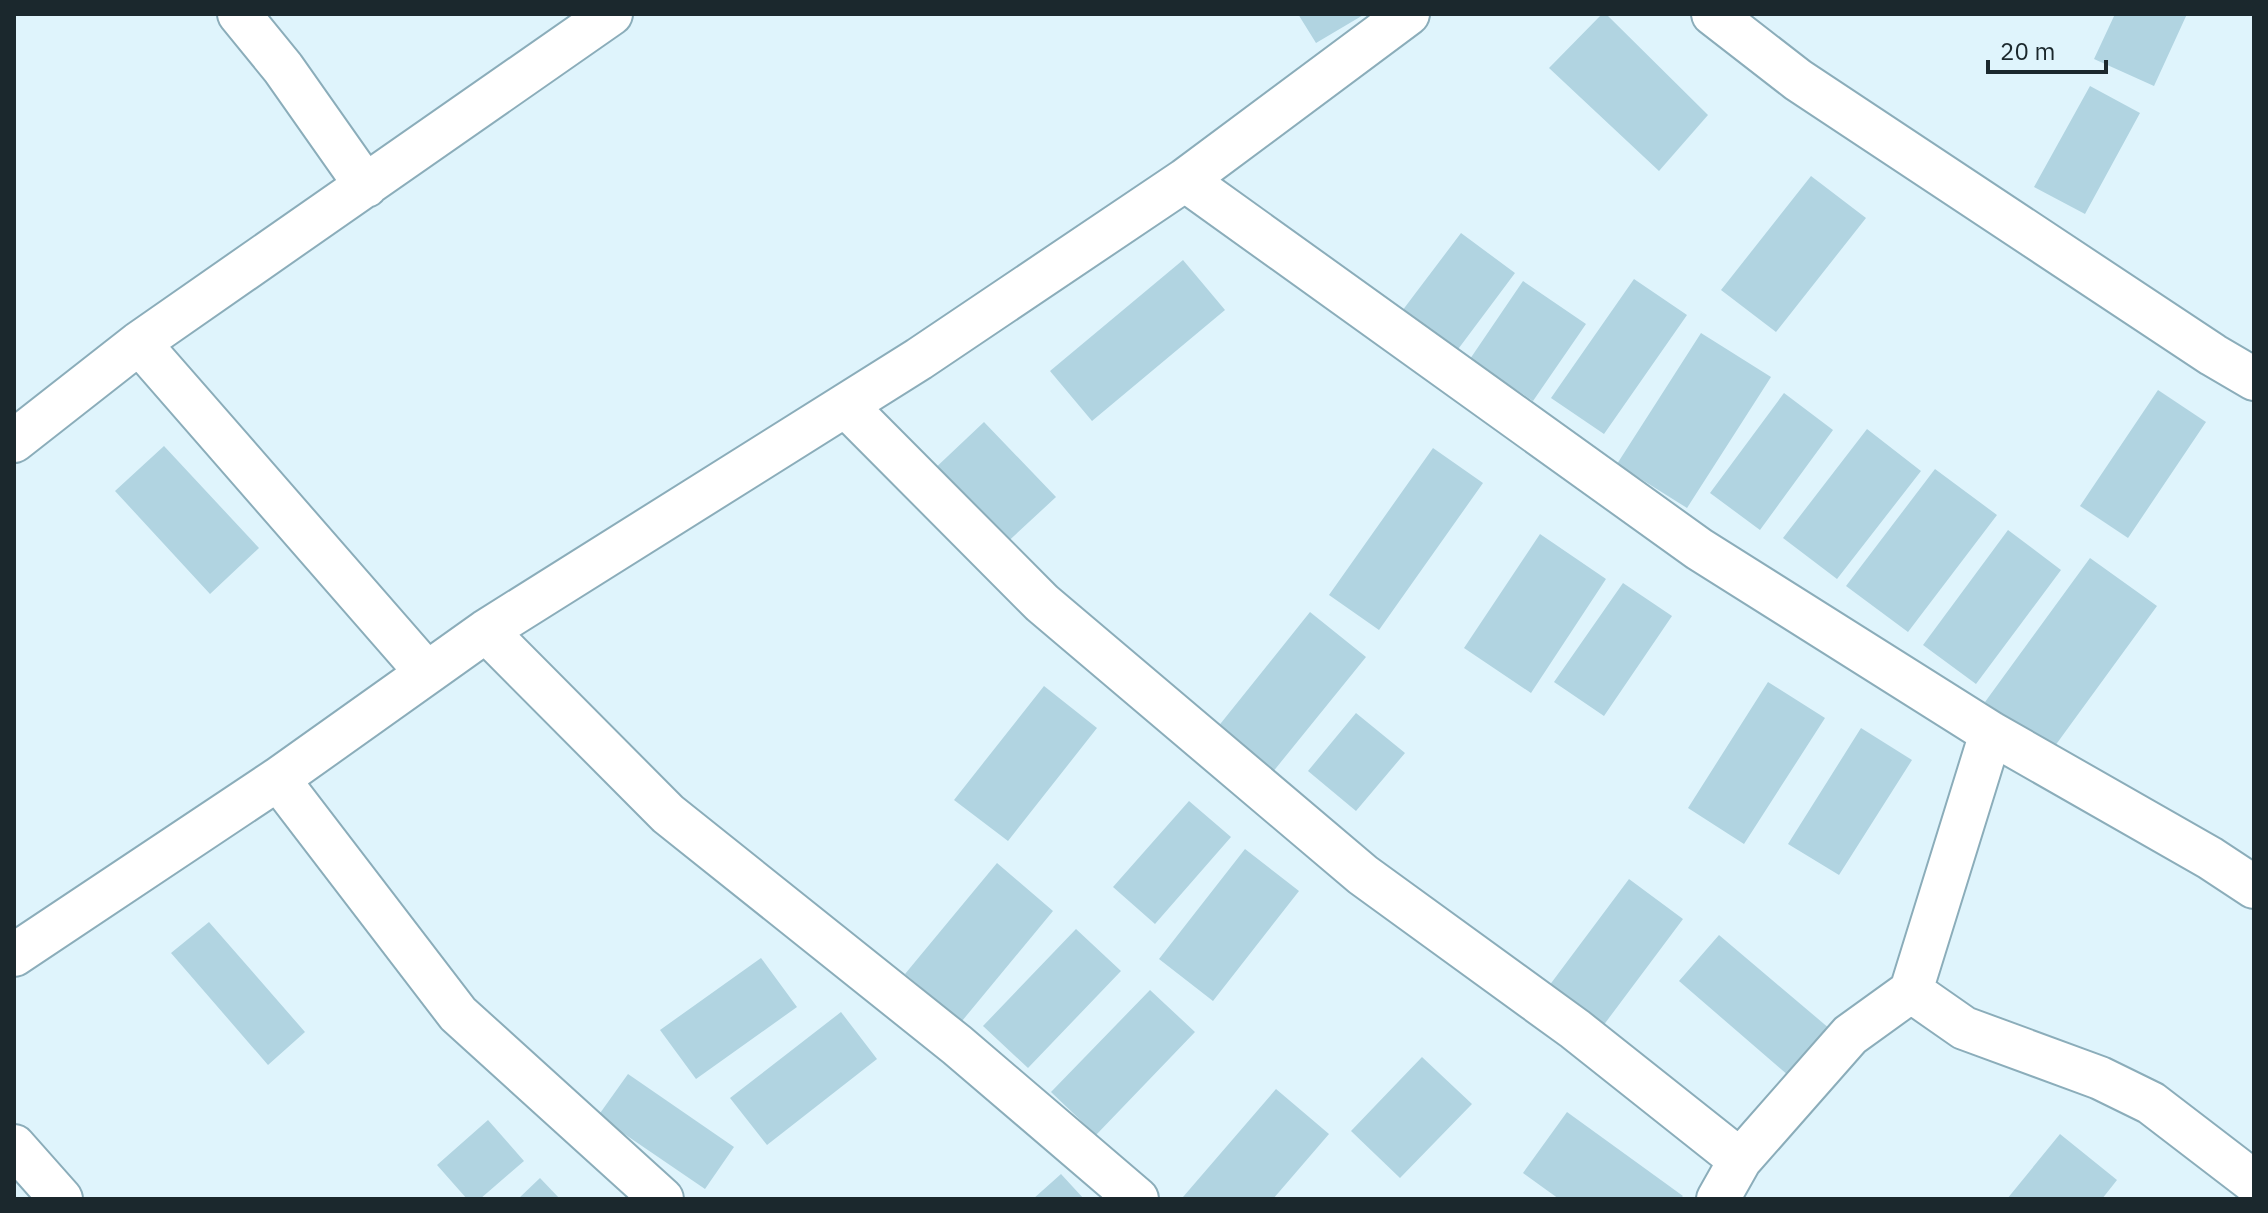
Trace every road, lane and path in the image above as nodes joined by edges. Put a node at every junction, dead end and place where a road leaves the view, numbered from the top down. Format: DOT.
graph roads {
  1 [pos="239,14"];
  2 [pos="611,14"];
  3 [pos="1408,14"];
  4 [pos="1713,14"];
  5 [pos="1185,180"];
  6 [pos="366,186"];
  7 [pos="139,343"];
  8 [pos="2254,379"];
  9 [pos="847,407"];
  10 [pos="14,441"];
  11 [pos="486,631"];
  12 [pos="427,673"];
  13 [pos="1991,733"];
  14 [pos="278,779"];
  15 [pos="2254,887"];
  16 [pos="14,955"];
  17 [pos="1911,991"];
  18 [pos="14,1146"];
  19 [pos="1740,1160"];
  20 [pos="2254,1182"];
  21 [pos="61,1199"];
  22 [pos="662,1199"];
  23 [pos="1137,1199"];
  24 [pos="1718,1199"];
  1 -- 6 [label="street"];
  2 -- 6 [label="street"];
  3 -- 5 [label="street"];
  4 -- 8 [label="street"];
  5 -- 9 [label="street"];
  5 -- 13 [label="street"];
  6 -- 7 [label="street"];
  7 -- 10 [label="street"];
  7 -- 12 [label="street"];
  9 -- 11 [label="street"];
  9 -- 19 [label="street"];
  11 -- 12 [label="street"];
  11 -- 23 [label="street"];
  12 -- 14 [label="street"];
  13 -- 15 [label="street"];
  13 -- 17 [label="street"];
  14 -- 16 [label="street"];
  14 -- 22 [label="street"];
  17 -- 19 [label="street"];
  17 -- 20 [label="street"];
  18 -- 21 [label="street"];
  19 -- 24 [label="street"];
}
